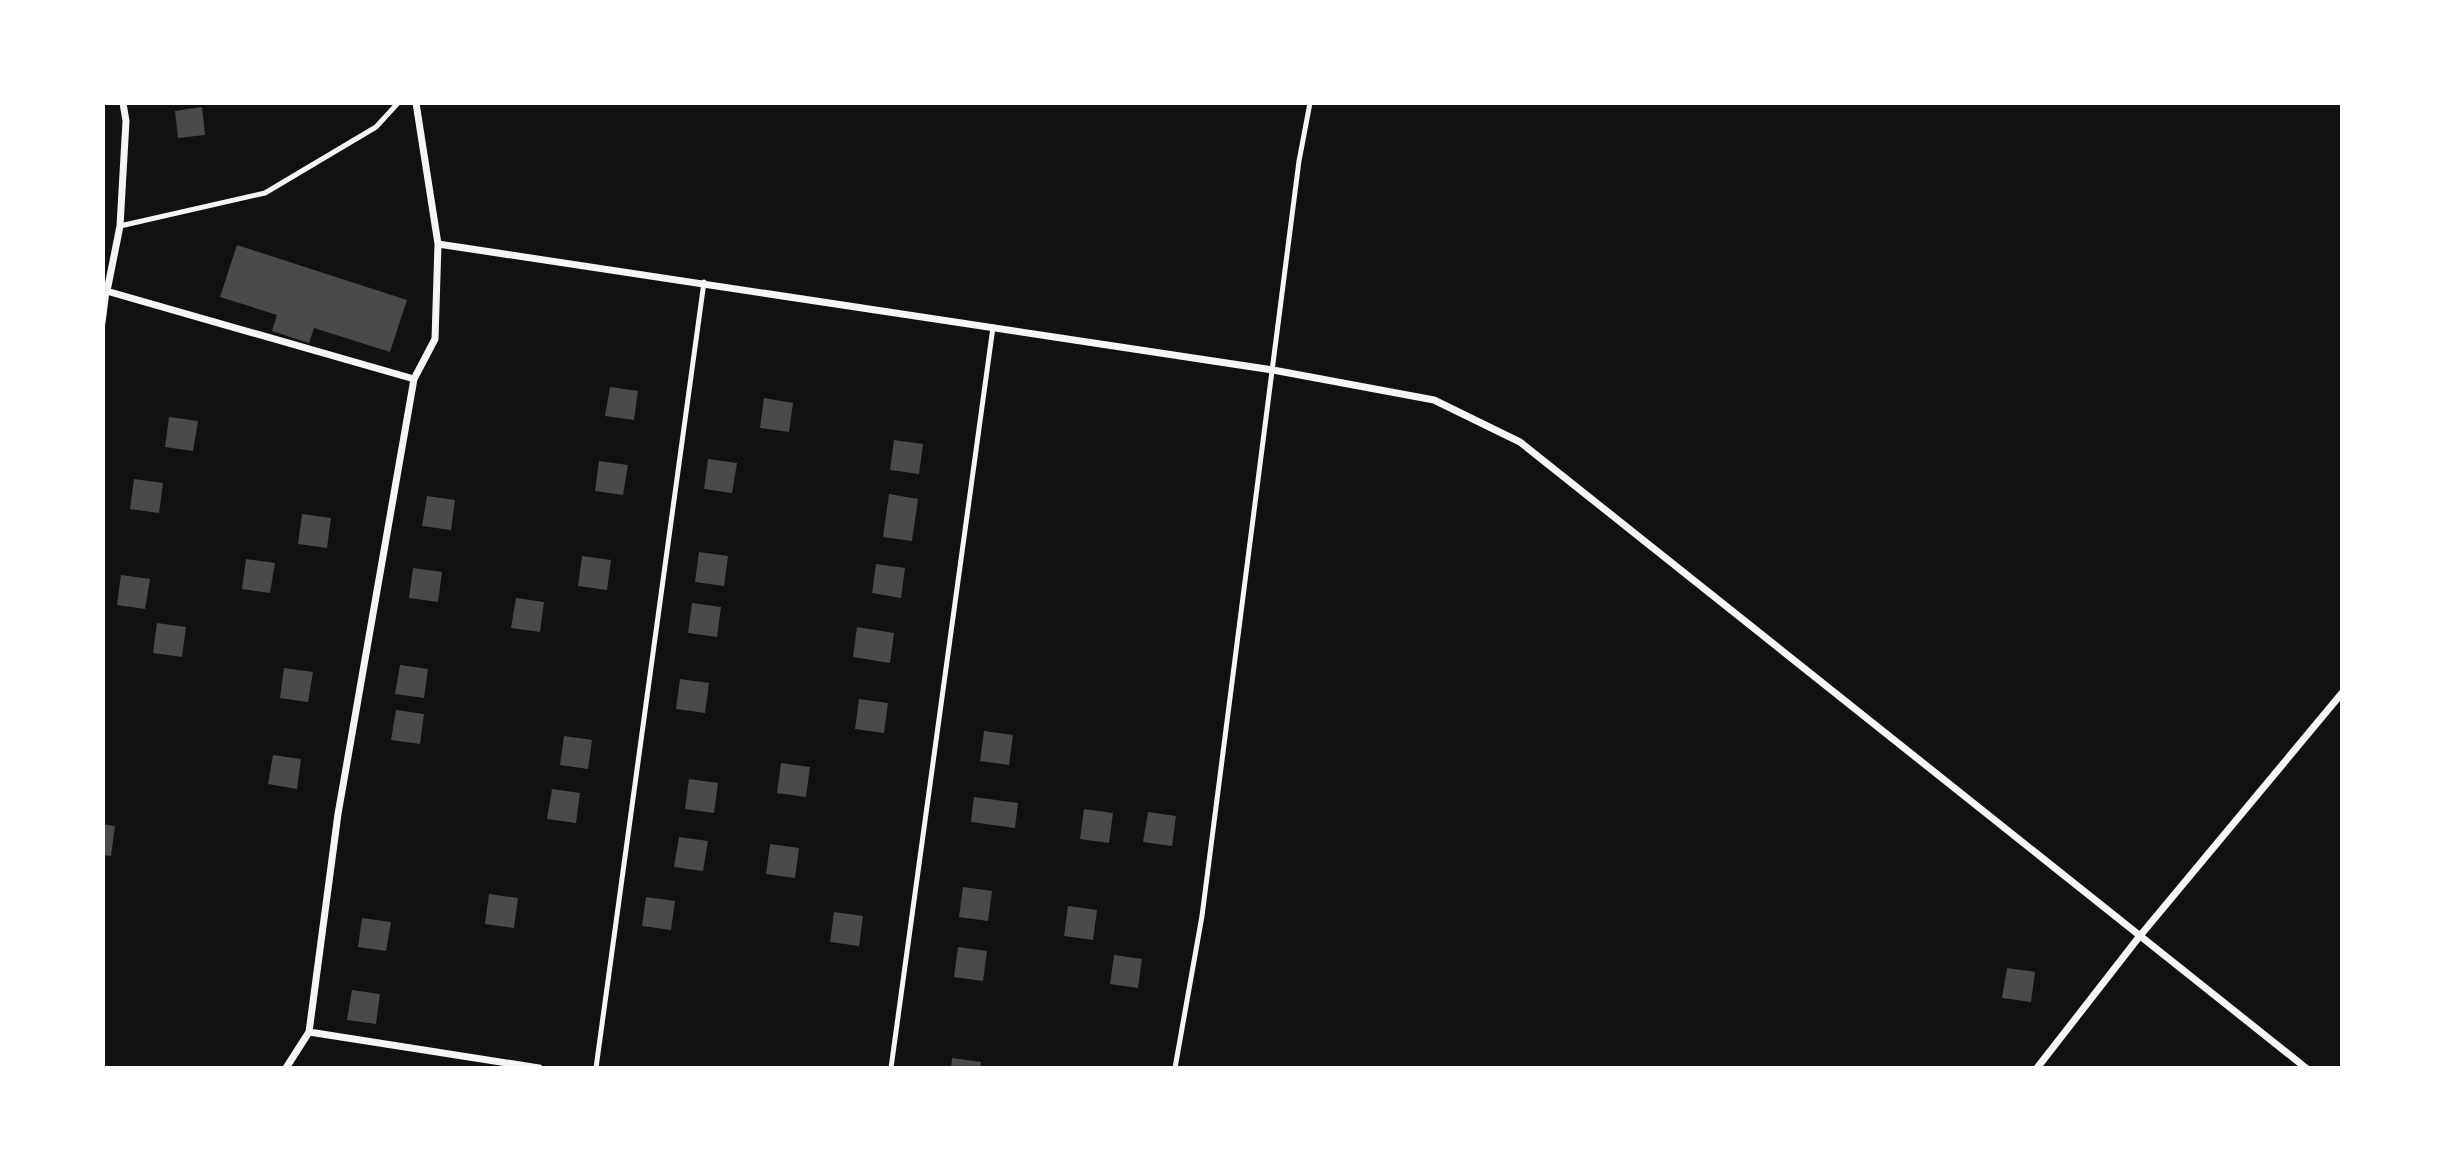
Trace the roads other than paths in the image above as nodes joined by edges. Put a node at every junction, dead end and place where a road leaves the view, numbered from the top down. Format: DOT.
graph roads {
  1 [pos="123,103"];
  2 [pos="398,103"];
  3 [pos="416,103"];
  4 [pos="1310,103"];
  5 [pos="120,226"];
  6 [pos="438,244"];
  7 [pos="704,282"];
  8 [pos="105,290"];
  9 [pos="103,323"];
  10 [pos="993,327"];
  11 [pos="1273,370"];
  12 [pos="414,379"];
  13 [pos="2342,693"];
  14 [pos="2139,937"];
  15 [pos="309,1032"];
  16 [pos="286,1068"];
  17 [pos="539,1068"];
  18 [pos="596,1068"];
  19 [pos="891,1068"];
  20 [pos="1175,1068"];
  21 [pos="2036,1068"];
  22 [pos="2306,1068"];
  1 -- 5 [label="street"];
  2 -- 5 [label="lane"];
  3 -- 6 [label="street"];
  4 -- 11 [label="lane"];
  5 -- 8 [label="street"];
  6 -- 7 [label="street"];
  6 -- 12 [label="street"];
  7 -- 10 [label="street"];
  7 -- 18 [label="lane"];
  8 -- 9 [label="lane"];
  8 -- 12 [label="street"];
  10 -- 11 [label="street"];
  10 -- 19 [label="lane"];
  11 -- 14 [label="street"];
  11 -- 20 [label="lane"];
  12 -- 15 [label="street"];
  13 -- 14 [label="street"];
  14 -- 21 [label="street"];
  14 -- 22 [label="street"];
  15 -- 16 [label="street"];
  15 -- 17 [label="street"];
}
